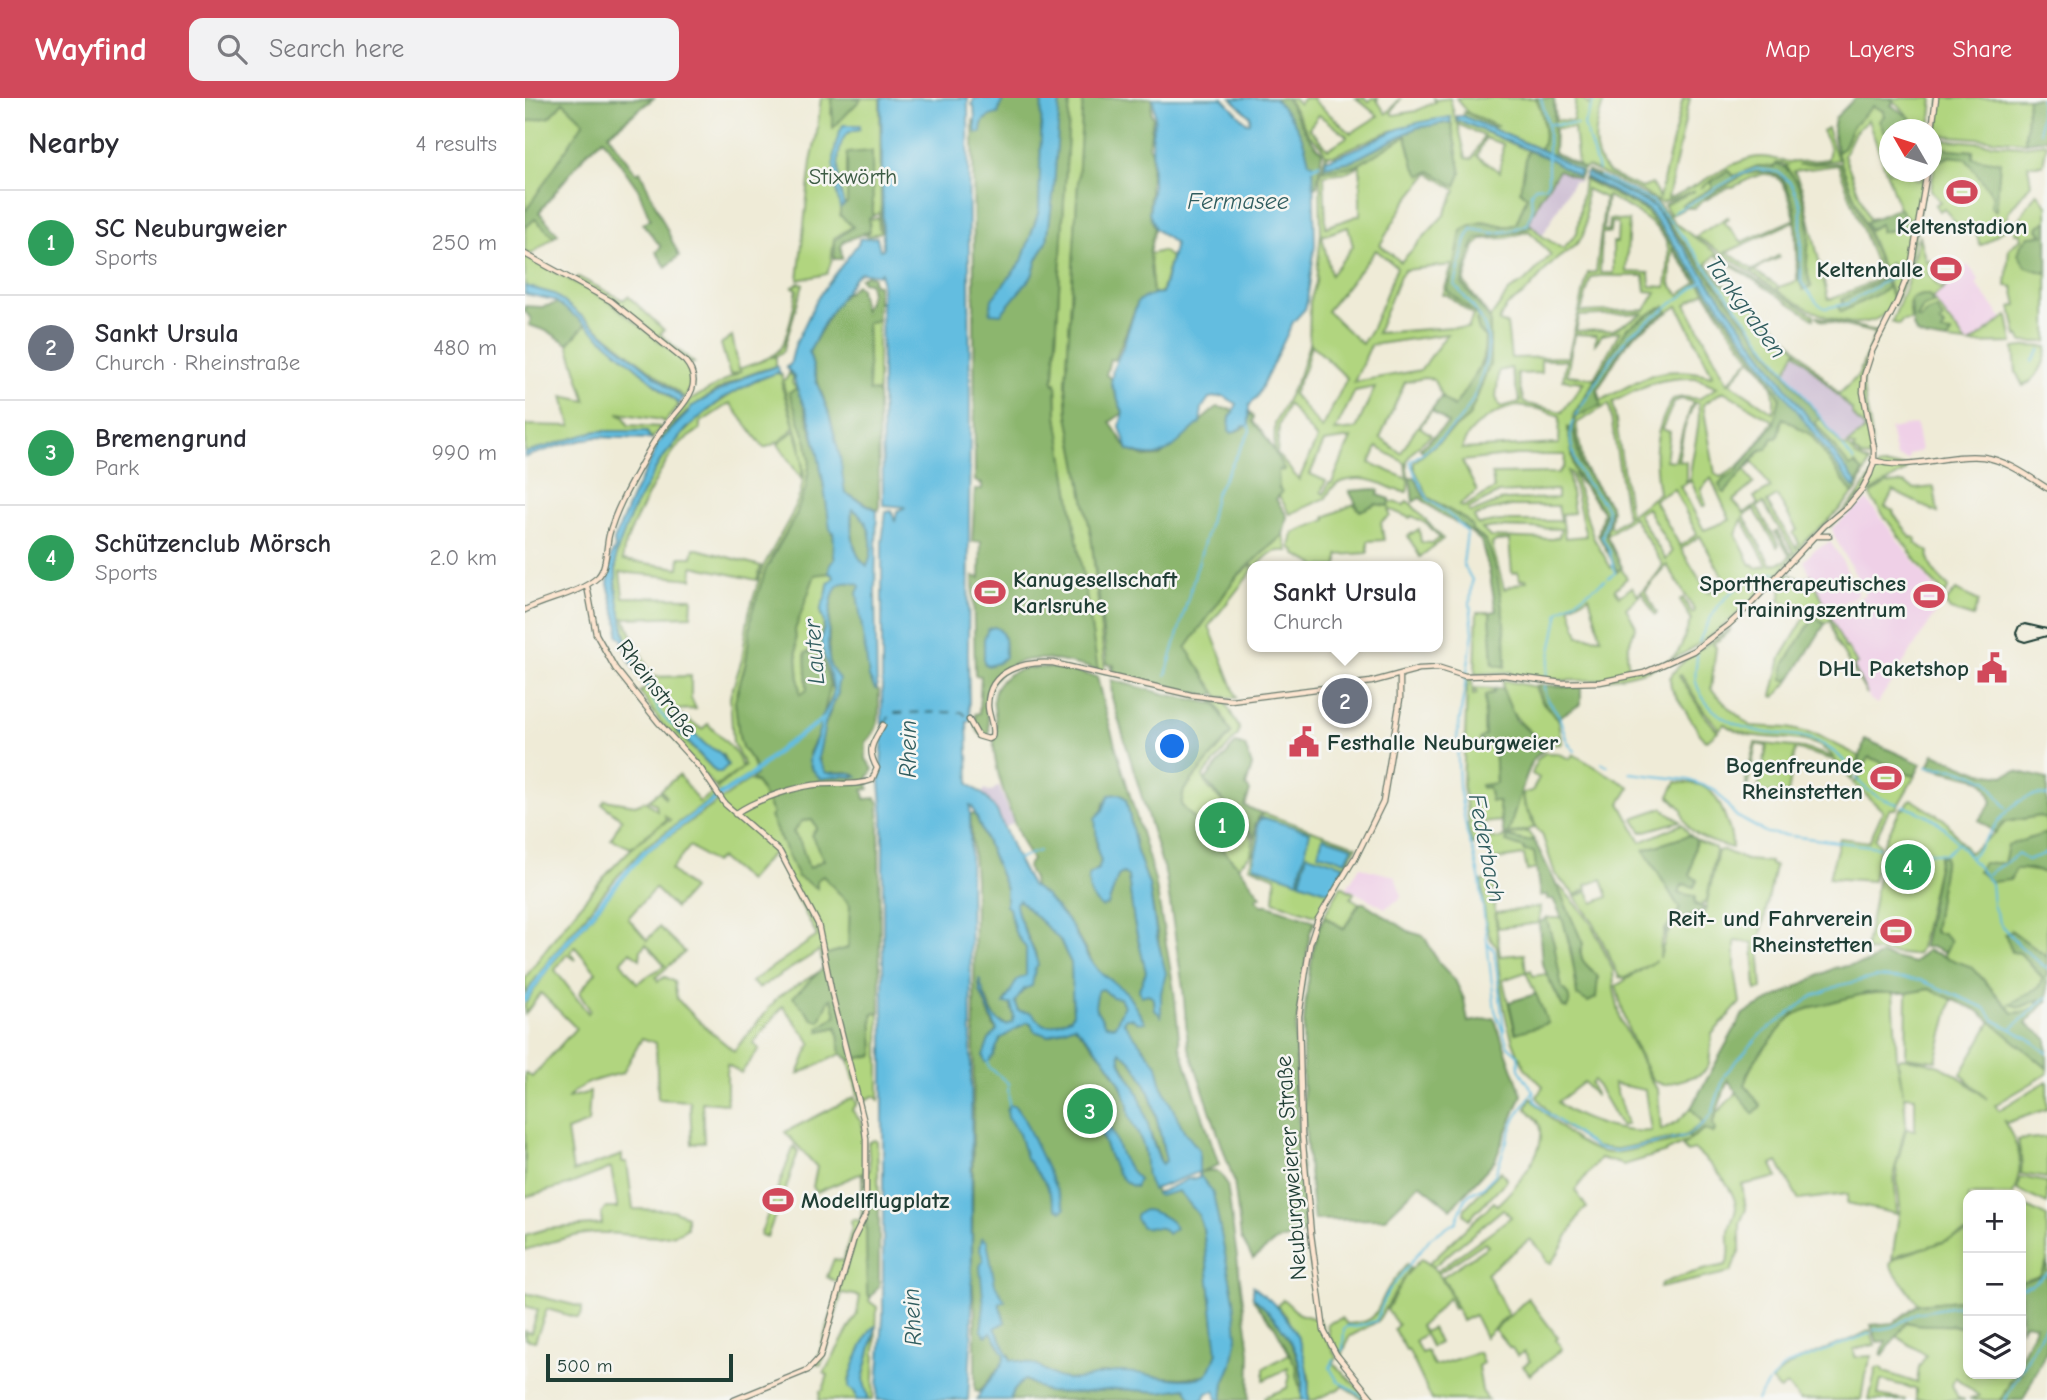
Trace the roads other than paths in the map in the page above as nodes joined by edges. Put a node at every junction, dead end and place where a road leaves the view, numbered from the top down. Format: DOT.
graph roads {
  1 [pos="1935,98"];
  2 [pos="1933,119"];
  3 [pos="1925,182"];
  4 [pos="525,254"];
  5 [pos="1873,460"];
  6 [pos="1885,463"];
  7 [pos="1870,474"];
  8 [pos="2047,488"];
  9 [pos="1842,510"];
  10 [pos="1815,536"];
  11 [pos="1829,536"];
  12 [pos="587,586"];
  13 [pos="525,610"];
  14 [pos="1399,674"];
  15 [pos="969,720"];
  16 [pos="883,725"];
  17 [pos="735,814"];
  18 [pos="734,1400"];
  19 [pos="1373,1400"];
  1 -- 2 [label="main road"];
  3 -- 5 [label="main road"];
  4 -- 12 [label="main road"];
  5 -- 6 [label="main road"];
  5 -- 7 [label="main road"];
  5 -- 9 [label="main road"];
  6 -- 7 [label="main road"];
  6 -- 8 [label="main road"];
  7 -- 9 [label="main road"];
  9 -- 10 [label="main road"];
  10 -- 11 [label="main road"];
  10 -- 14 [label="main road"];
  12 -- 13 [label="main road"];
  12 -- 17 [label="main road, Rheinstraße"];
  14 -- 15 [label="main road"];
  14 -- 19 [label="main road, Neuburgweierer Straße"];
  16 -- 17 [label="main road"];
  17 -- 18 [label="main road, Rheinstraße"];
}
